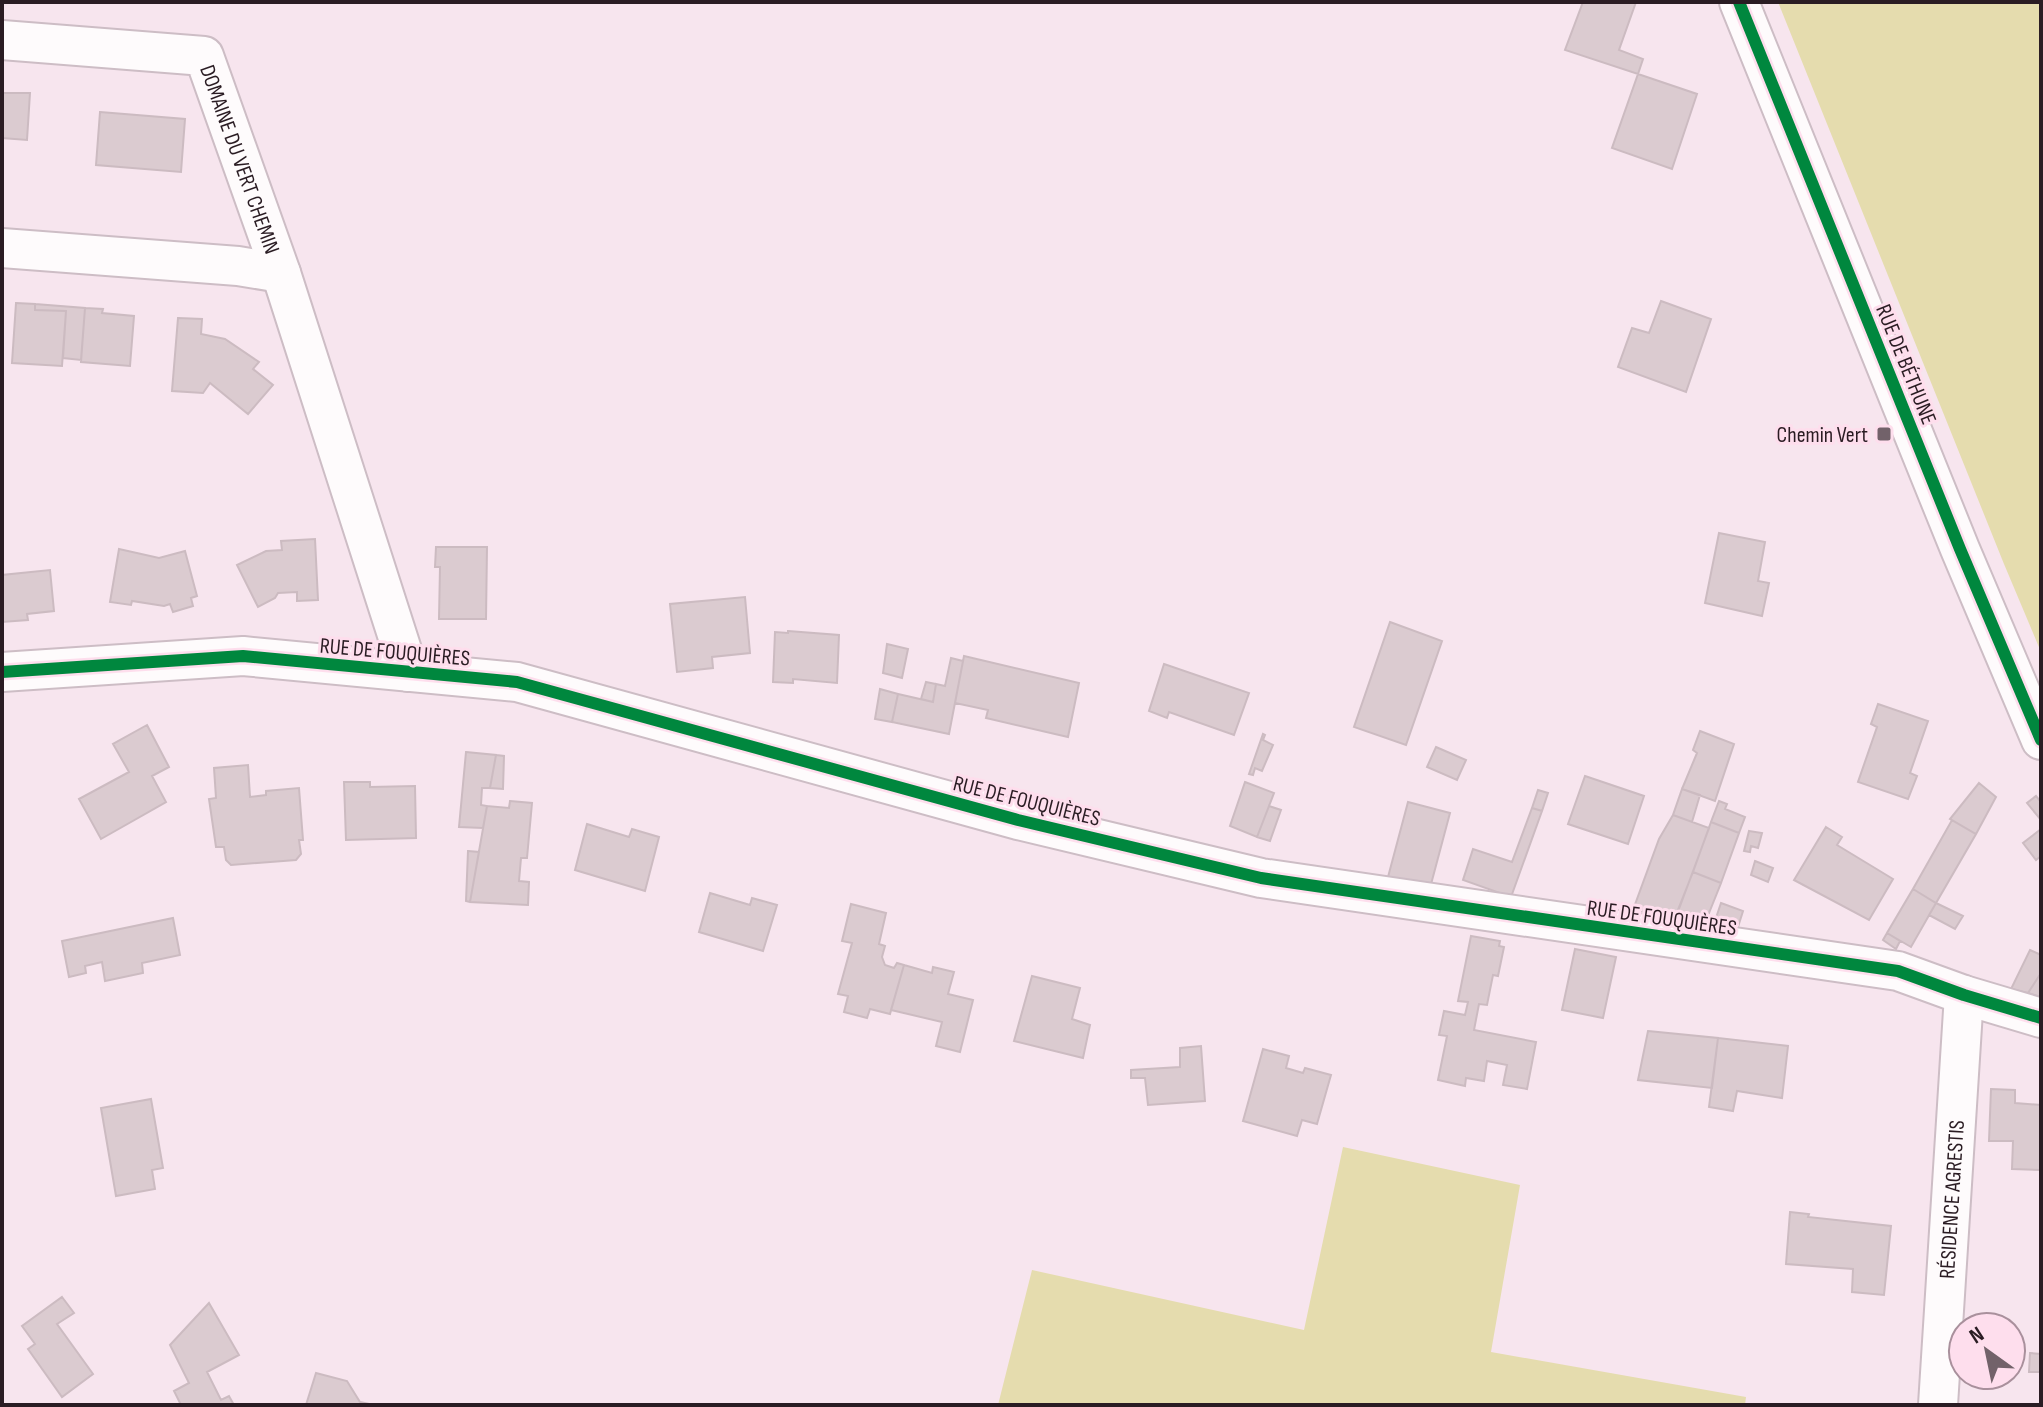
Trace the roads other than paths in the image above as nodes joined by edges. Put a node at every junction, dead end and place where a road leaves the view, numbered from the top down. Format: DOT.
graph roads {
  1 [pos="1739,2"];
  2 [pos="2,40"];
  3 [pos="2,248"];
  4 [pos="281,273"];
  5 [pos="2,672"];
  6 [pos="409,672"];
  7 [pos="2041,740"];
  8 [pos="1964,995"];
  9 [pos="2041,1018"];
  10 [pos="1938,1405"];
  1 -- 7 [label="street, RUE DE BÉTHUNE"];
  2 -- 4 [label="street, DOMAINE DU VERT CHEMIN"];
  3 -- 4 [label="street, DOMAINE DU VERT CHEMIN"];
  4 -- 6 [label="street, DOMAINE DU VERT CHEMIN"];
  5 -- 6 [label="street, RUE DE FOUQUIÈRES"];
  6 -- 8 [label="street, RUE DE FOUQUIÈRES"];
  8 -- 9 [label="street, RUE DE FOUQUIÈRES"];
  8 -- 10 [label="street, RÉSIDENCE AGRESTIS"];
}
